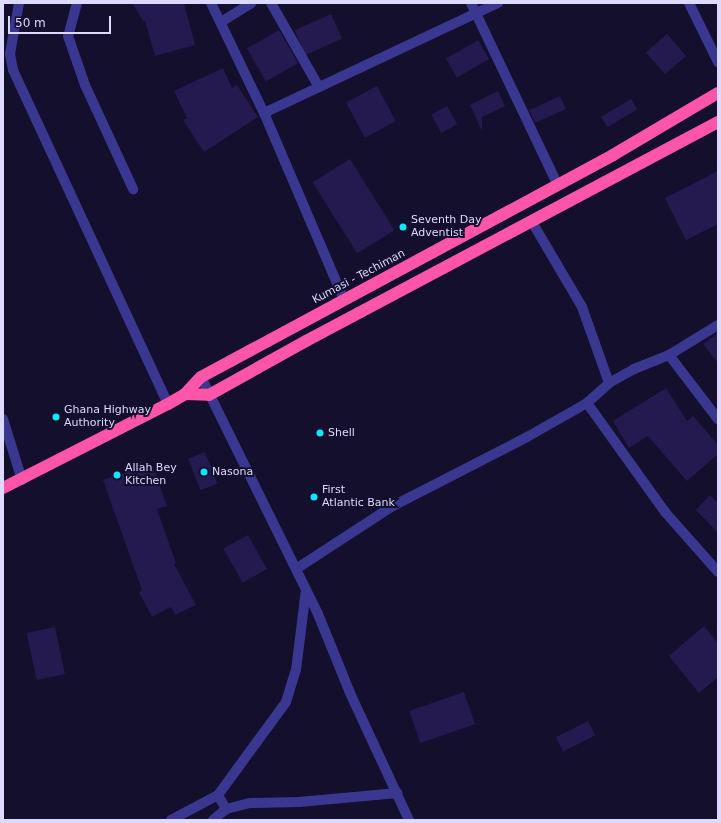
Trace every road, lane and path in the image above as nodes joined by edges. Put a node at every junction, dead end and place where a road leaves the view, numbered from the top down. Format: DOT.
graph roads {
  1 [pos="19,3"];
  2 [pos="77,3"];
  3 [pos="212,3"];
  4 [pos="251,3"];
  5 [pos="271,3"];
  6 [pos="471,3"];
  7 [pos="498,3"];
  8 [pos="689,3"];
  9 [pos="476,13"];
  10 [pos="221,22"];
  11 [pos="718,62"];
  12 [pos="319,87"];
  13 [pos="718,94"];
  14 [pos="264,113"];
  15 [pos="718,122"];
  16 [pos="558,185"];
  17 [pos="133,189"];
  18 [pos="532,222"];
  19 [pos="344,300"];
  20 [pos="718,325"];
  21 [pos="669,355"];
  22 [pos="201,377"];
  23 [pos="609,383"];
  24 [pos="185,394"];
  25 [pos="209,395"];
  26 [pos="587,403"];
  27 [pos="168,404"];
  28 [pos="3,419"];
  29 [pos="718,419"];
  30 [pos="22,480"];
  31 [pos="3,488"];
  32 [pos="296,569"];
  33 [pos="718,572"];
  34 [pos="306,590"];
  35 [pos="398,793"];
  36 [pos="218,795"];
  37 [pos="226,810"];
  38 [pos="171,820"];
  39 [pos="213,820"];
  40 [pos="409,820"];
  1 -- 27 [label="street"];
  2 -- 17 [label="street"];
  3 -- 10 [label="street"];
  4 -- 10 [label="street"];
  5 -- 12 [label="street"];
  6 -- 9 [label="street"];
  7 -- 9 [label="street"];
  8 -- 11 [label="street"];
  9 -- 12 [label="street"];
  9 -- 16 [label="street"];
  10 -- 14 [label="street"];
  12 -- 14 [label="street"];
  13 -- 16 [label="highway, Kumasi - Techiman"];
  14 -- 19 [label="street"];
  15 -- 18 [label="highway"];
  16 -- 19 [label="highway, Kumasi - Techiman"];
  18 -- 23 [label="street"];
  18 -- 25 [label="highway"];
  19 -- 22 [label="highway, Kumasi - Techiman"];
  20 -- 21 [label="street"];
  21 -- 23 [label="street"];
  21 -- 29 [label="street"];
  22 -- 24 [label="highway, Kumasi - Techiman"];
  22 -- 25 [label="street"];
  23 -- 26 [label="street"];
  24 -- 25 [label="highway"];
  24 -- 27 [label="highway, Kumasi - Techiman"];
  25 -- 32 [label="street"];
  26 -- 32 [label="street"];
  26 -- 33 [label="street"];
  27 -- 30 [label="highway, Kumasi - Techiman"];
  28 -- 30 [label="street"];
  30 -- 31 [label="highway, Kumasi - Techiman"];
  32 -- 34 [label="street"];
  34 -- 35 [label="street"];
  34 -- 36 [label="street"];
  35 -- 37 [label="street"];
  35 -- 40 [label="street"];
  36 -- 37 [label="street"];
  36 -- 38 [label="street"];
  37 -- 39 [label="street"];
}
